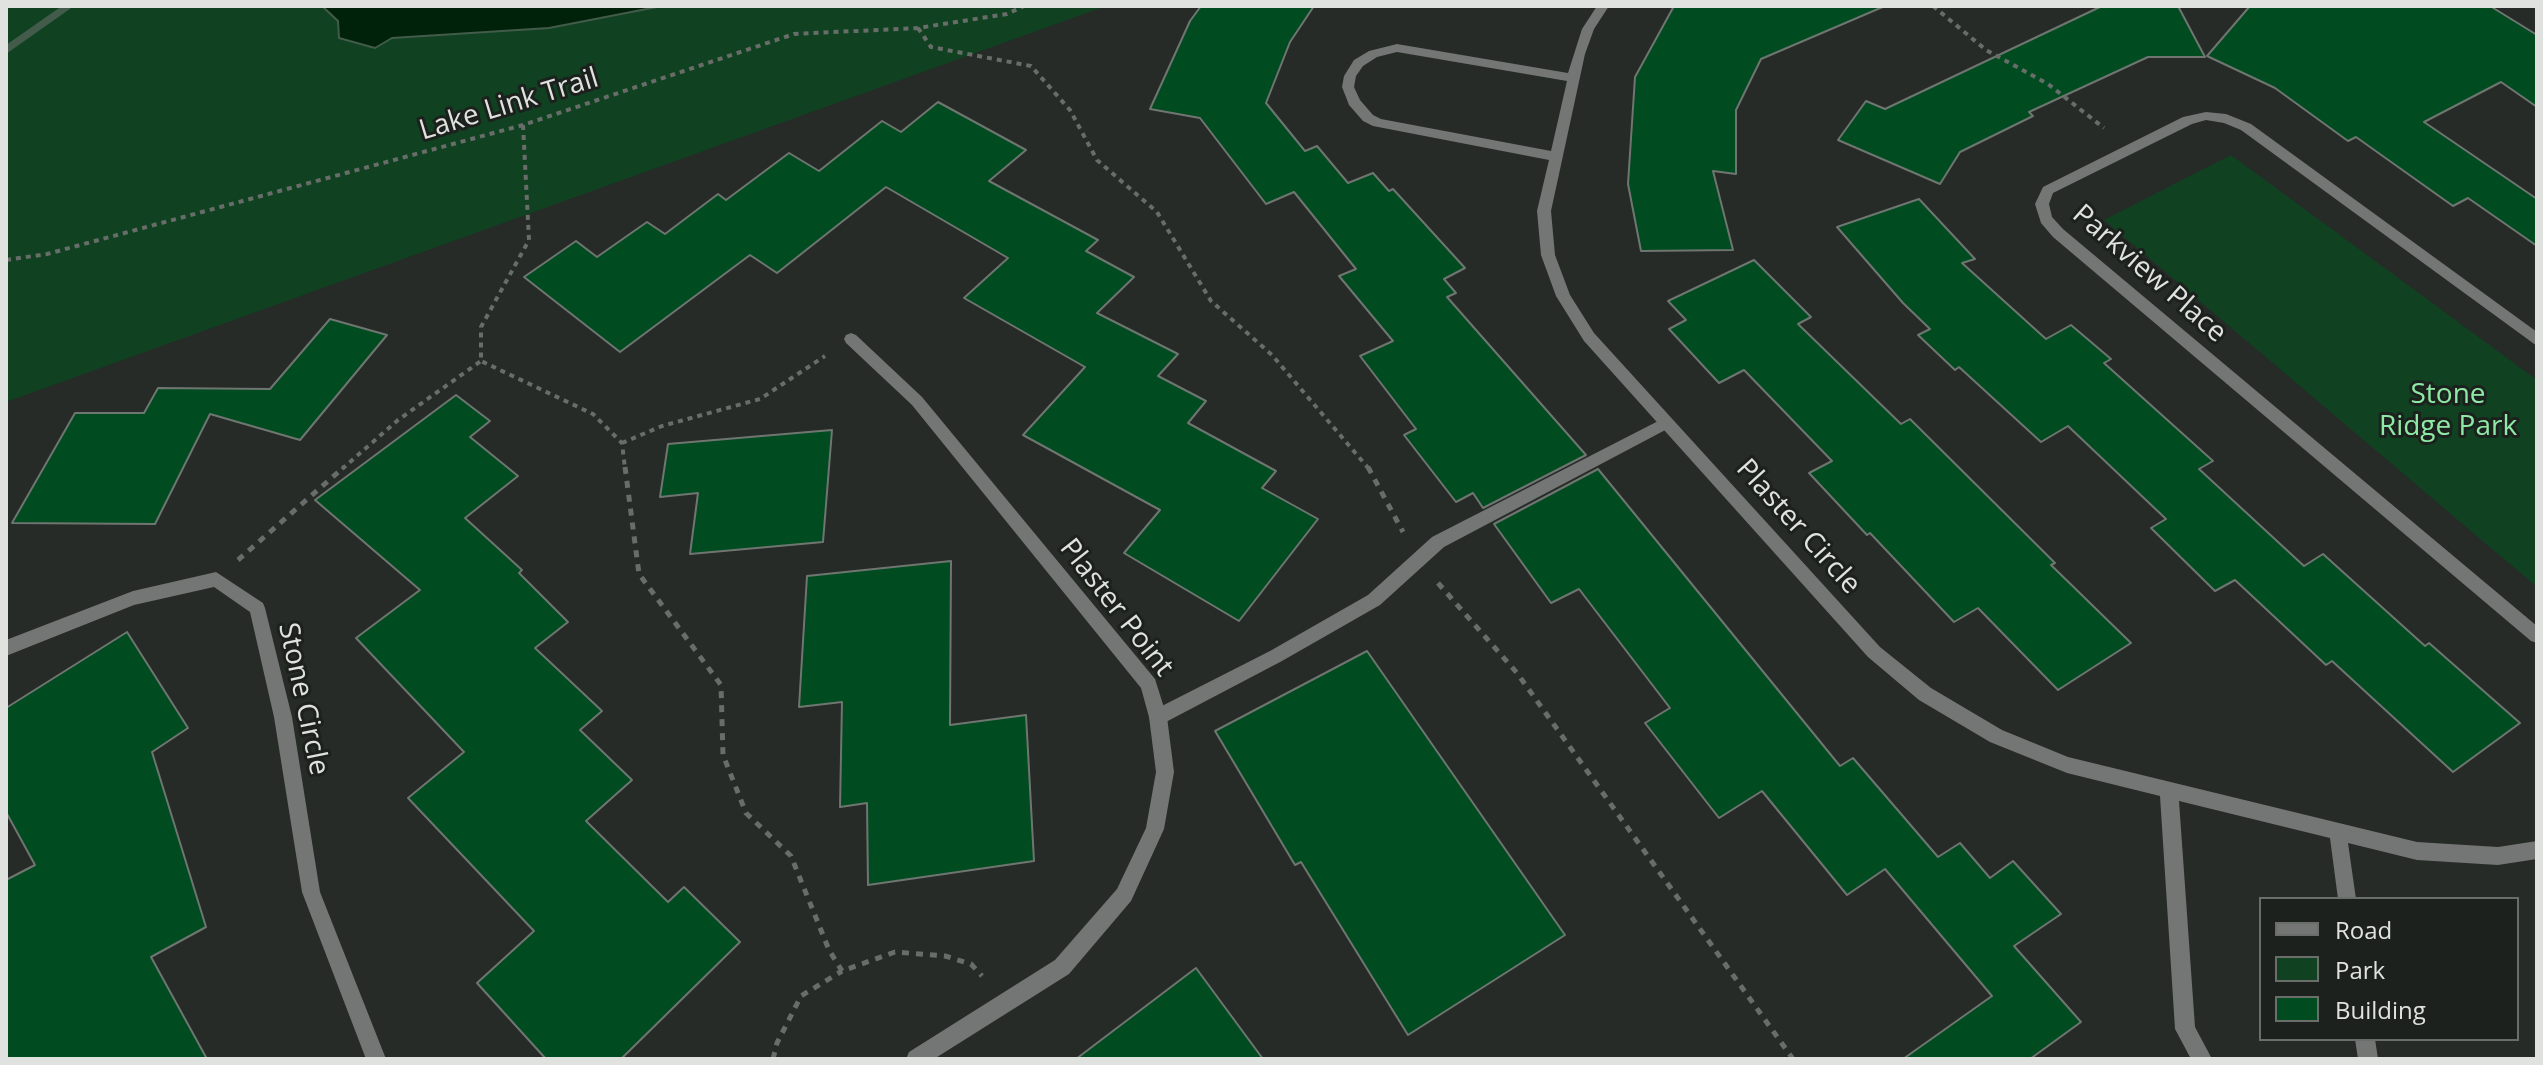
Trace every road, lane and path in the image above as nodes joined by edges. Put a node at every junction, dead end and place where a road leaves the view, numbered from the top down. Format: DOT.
graph roads {
  1 [pos="1024,6"];
  2 [pos="1603,6"];
  3 [pos="1933,6"];
  4 [pos="918,28"];
  5 [pos="1573,78"];
  6 [pos="523,125"];
  7 [pos="2131,148"];
  8 [pos="1555,156"];
  9 [pos="6,260"];
  10 [pos="851,339"];
  11 [pos="2537,340"];
  12 [pos="481,361"];
  13 [pos="1666,423"];
  14 [pos="622,443"];
  15 [pos="1420,558"];
  16 [pos="216,579"];
  17 [pos="2537,636"];
  18 [pos="6,648"];
  19 [pos="1158,717"];
  20 [pos="2169,791"];
  21 [pos="2338,833"];
  22 [pos="2537,850"];
  23 [pos="2347,897"];
  24 [pos="842,971"];
  25 [pos="1007,1002"];
  26 [pos="376,1059"];
  27 [pos="773,1059"];
  28 [pos="916,1059"];
  29 [pos="1793,1059"];
  30 [pos="2202,1059"];
  1 -- 4 [label="path, Lake Link Trail"];
  2 -- 5 [label="street, Plaster Circle"];
  3 -- 7 [label="path"];
  4 -- 6 [label="path, Lake Link Trail"];
  4 -- 15 [label="path"];
  5 -- 8 [label="street, Plaster Circle"];
  5 -- 8 [label="street"];
  6 -- 9 [label="path, Lake Link Trail"];
  6 -- 12 [label="path"];
  7 -- 11 [label="street, Parkview Place"];
  7 -- 17 [label="street, Parkview Place"];
  8 -- 13 [label="street, Plaster Circle"];
  10 -- 14 [label="path"];
  10 -- 19 [label="street, Plaster Point"];
  12 -- 14 [label="path"];
  12 -- 16 [label="path"];
  13 -- 15 [label="street"];
  13 -- 20 [label="street, Plaster Circle"];
  14 -- 24 [label="path"];
  15 -- 19 [label="street"];
  15 -- 29 [label="path"];
  16 -- 18 [label="street"];
  16 -- 26 [label="street, Stone Circle"];
  19 -- 25 [label="street, Plaster Point"];
  20 -- 21 [label="street, Plaster Circle"];
  20 -- 30 [label="street"];
  21 -- 22 [label="street, Plaster Circle"];
  21 -- 23 [label="street"];
  24 -- 25 [label="path"];
  24 -- 27 [label="path"];
  25 -- 28 [label="street, Plaster Point"];
}
